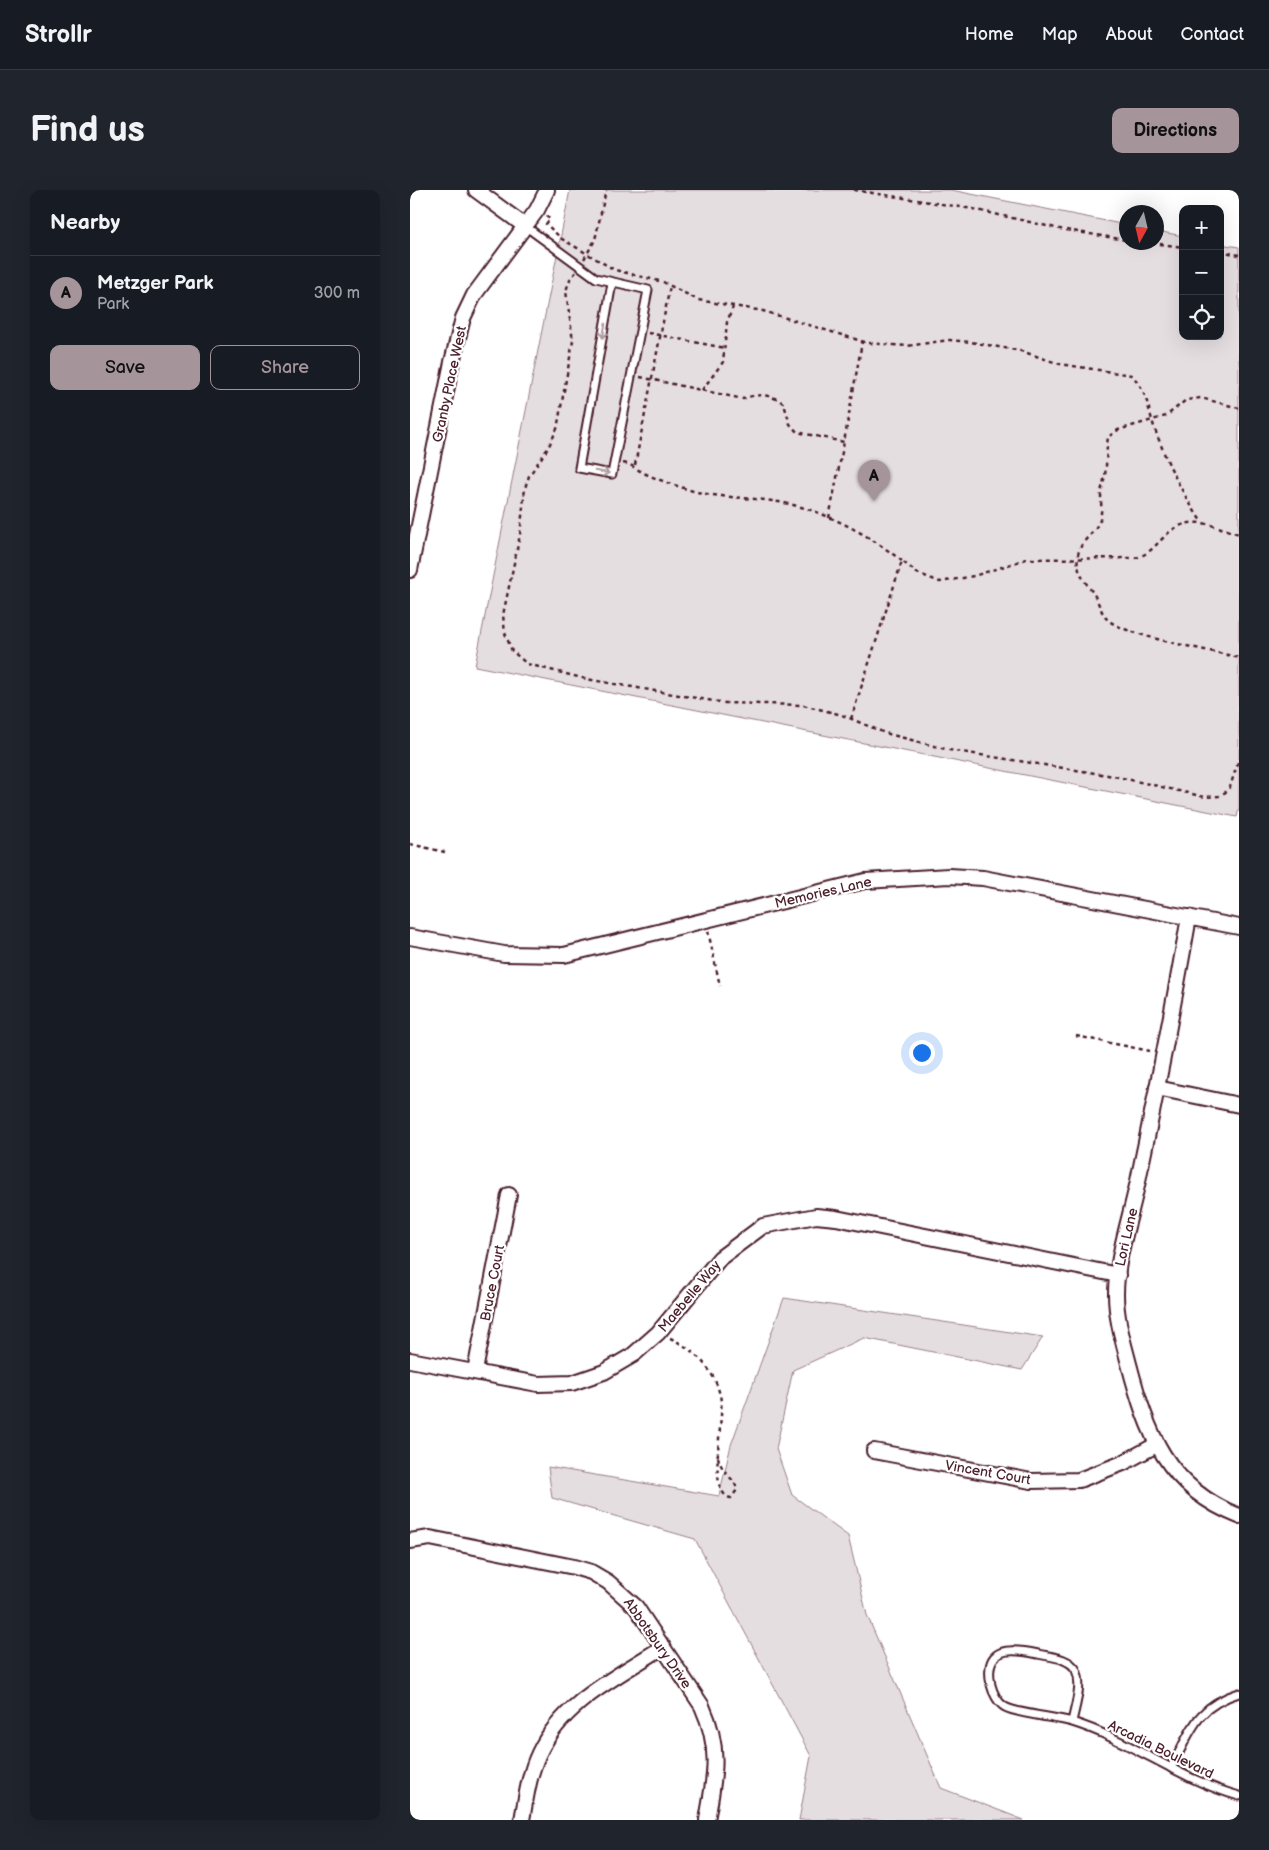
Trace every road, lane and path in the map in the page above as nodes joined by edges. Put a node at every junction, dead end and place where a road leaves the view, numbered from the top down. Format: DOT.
graph roads {
  1 [pos="476,190"];
  2 [pos="547,190"];
  3 [pos="606,190"];
  4 [pos="854,190"];
  5 [pos="546,216"];
  6 [pos="525,226"];
  7 [pos="1119,239"];
  8 [pos="1164,245"];
  9 [pos="1179,246"];
  10 [pos="1224,252"];
  11 [pos="587,253"];
  12 [pos="1239,254"];
  13 [pos="580,266"];
  14 [pos="612,283"];
  15 [pos="670,286"];
  16 [pos="733,307"];
  17 [pos="640,331"];
  18 [pos="660,334"];
  19 [pos="862,342"];
  20 [pos="725,348"];
  21 [pos="631,376"];
  22 [pos="651,380"];
  23 [pos="702,390"];
  24 [pos="1239,408"];
  25 [pos="1152,421"];
  26 [pos="844,442"];
  27 [pos="614,461"];
  28 [pos="635,465"];
  29 [pos="829,518"];
  30 [pos="1201,522"];
  31 [pos="1239,534"];
  32 [pos="1077,560"];
  33 [pos="902,561"];
  34 [pos="410,570"];
  35 [pos="1239,658"];
  36 [pos="851,719"];
  37 [pos="1239,759"];
  38 [pos="410,844"];
  39 [pos="449,852"];
  40 [pos="1189,916"];
  41 [pos="1239,927"];
  42 [pos="410,937"];
  43 [pos="709,937"];
  44 [pos="720,986"];
  45 [pos="1076,1036"];
  46 [pos="1150,1051"];
  47 [pos="1157,1088"];
  48 [pos="1239,1105"];
  49 [pos="509,1195"];
  50 [pos="1118,1275"];
  51 [pos="667,1337"];
  52 [pos="410,1360"];
  53 [pos="475,1371"];
  54 [pos="1156,1445"];
  55 [pos="874,1451"];
  56 [pos="718,1457"];
  57 [pos="1239,1516"];
  58 [pos="410,1541"];
  59 [pos="663,1648"];
  60 [pos="1239,1693"];
  61 [pos="1072,1722"];
  62 [pos="1171,1768"];
  63 [pos="1239,1796"];
  64 [pos="522,1820"];
  65 [pos="707,1820"];
  1 -- 6 [label="street"];
  2 -- 6 [label="street, Granby Place West"];
  3 -- 11 [label="path"];
  4 -- 7 [label="path"];
  5 -- 11 [label="path"];
  6 -- 13 [label="lane"];
  6 -- 34 [label="street, Granby Place West"];
  8 -- 9 [label="path"];
  10 -- 12 [label="path"];
  11 -- 13 [label="path"];
  11 -- 15 [label="path"];
  13 -- 14 [label="lane"];
  13 -- 36 [label="path"];
  14 -- 17 [label="lane"];
  14 -- 27 [label="lane, one-way"];
  15 -- 16 [label="path"];
  15 -- 18 [label="path"];
  16 -- 19 [label="path"];
  16 -- 20 [label="path"];
  17 -- 18 [label="path"];
  17 -- 21 [label="lane"];
  18 -- 20 [label="path"];
  18 -- 22 [label="path"];
  19 -- 25 [label="path"];
  19 -- 26 [label="path"];
  20 -- 23 [label="path"];
  21 -- 22 [label="path"];
  21 -- 27 [label="lane"];
  22 -- 23 [label="path"];
  22 -- 28 [label="path"];
  23 -- 26 [label="path"];
  24 -- 25 [label="path"];
  25 -- 30 [label="path"];
  25 -- 32 [label="path"];
  26 -- 29 [label="path"];
  27 -- 28 [label="path"];
  28 -- 29 [label="path"];
  29 -- 33 [label="path"];
  30 -- 31 [label="path"];
  30 -- 32 [label="path"];
  32 -- 33 [label="path"];
  32 -- 35 [label="path"];
  33 -- 36 [label="path"];
  36 -- 37 [label="path"];
  38 -- 39 [label="path"];
  40 -- 41 [label="street, Memories Lane"];
  40 -- 42 [label="street, Memories Lane"];
  40 -- 47 [label="street, Lori Lane"];
  43 -- 44 [label="path"];
  45 -- 46 [label="path"];
  47 -- 48 [label="street"];
  47 -- 50 [label="street, Lori Lane"];
  49 -- 53 [label="street, Bruce Court"];
  50 -- 53 [label="street, Maebelle Way"];
  50 -- 54 [label="street, Lori Lane"];
  51 -- 56 [label="path"];
  52 -- 53 [label="street, Maebelle Way"];
  54 -- 55 [label="street, Vincent Court"];
  54 -- 57 [label="street, Lori Lane"];
  56 -- 56 [label="path"];
  58 -- 59 [label="street, Abbotsbury Drive"];
  59 -- 64 [label="street"];
  59 -- 65 [label="street, Abbotsbury Drive"];
  60 -- 62 [label="lane"];
  61 -- 61 [label="lane, Arcadia Boulevard"];
  61 -- 62 [label="lane, Arcadia Boulevard"];
  62 -- 63 [label="lane, Arcadia Boulevard"];
}
